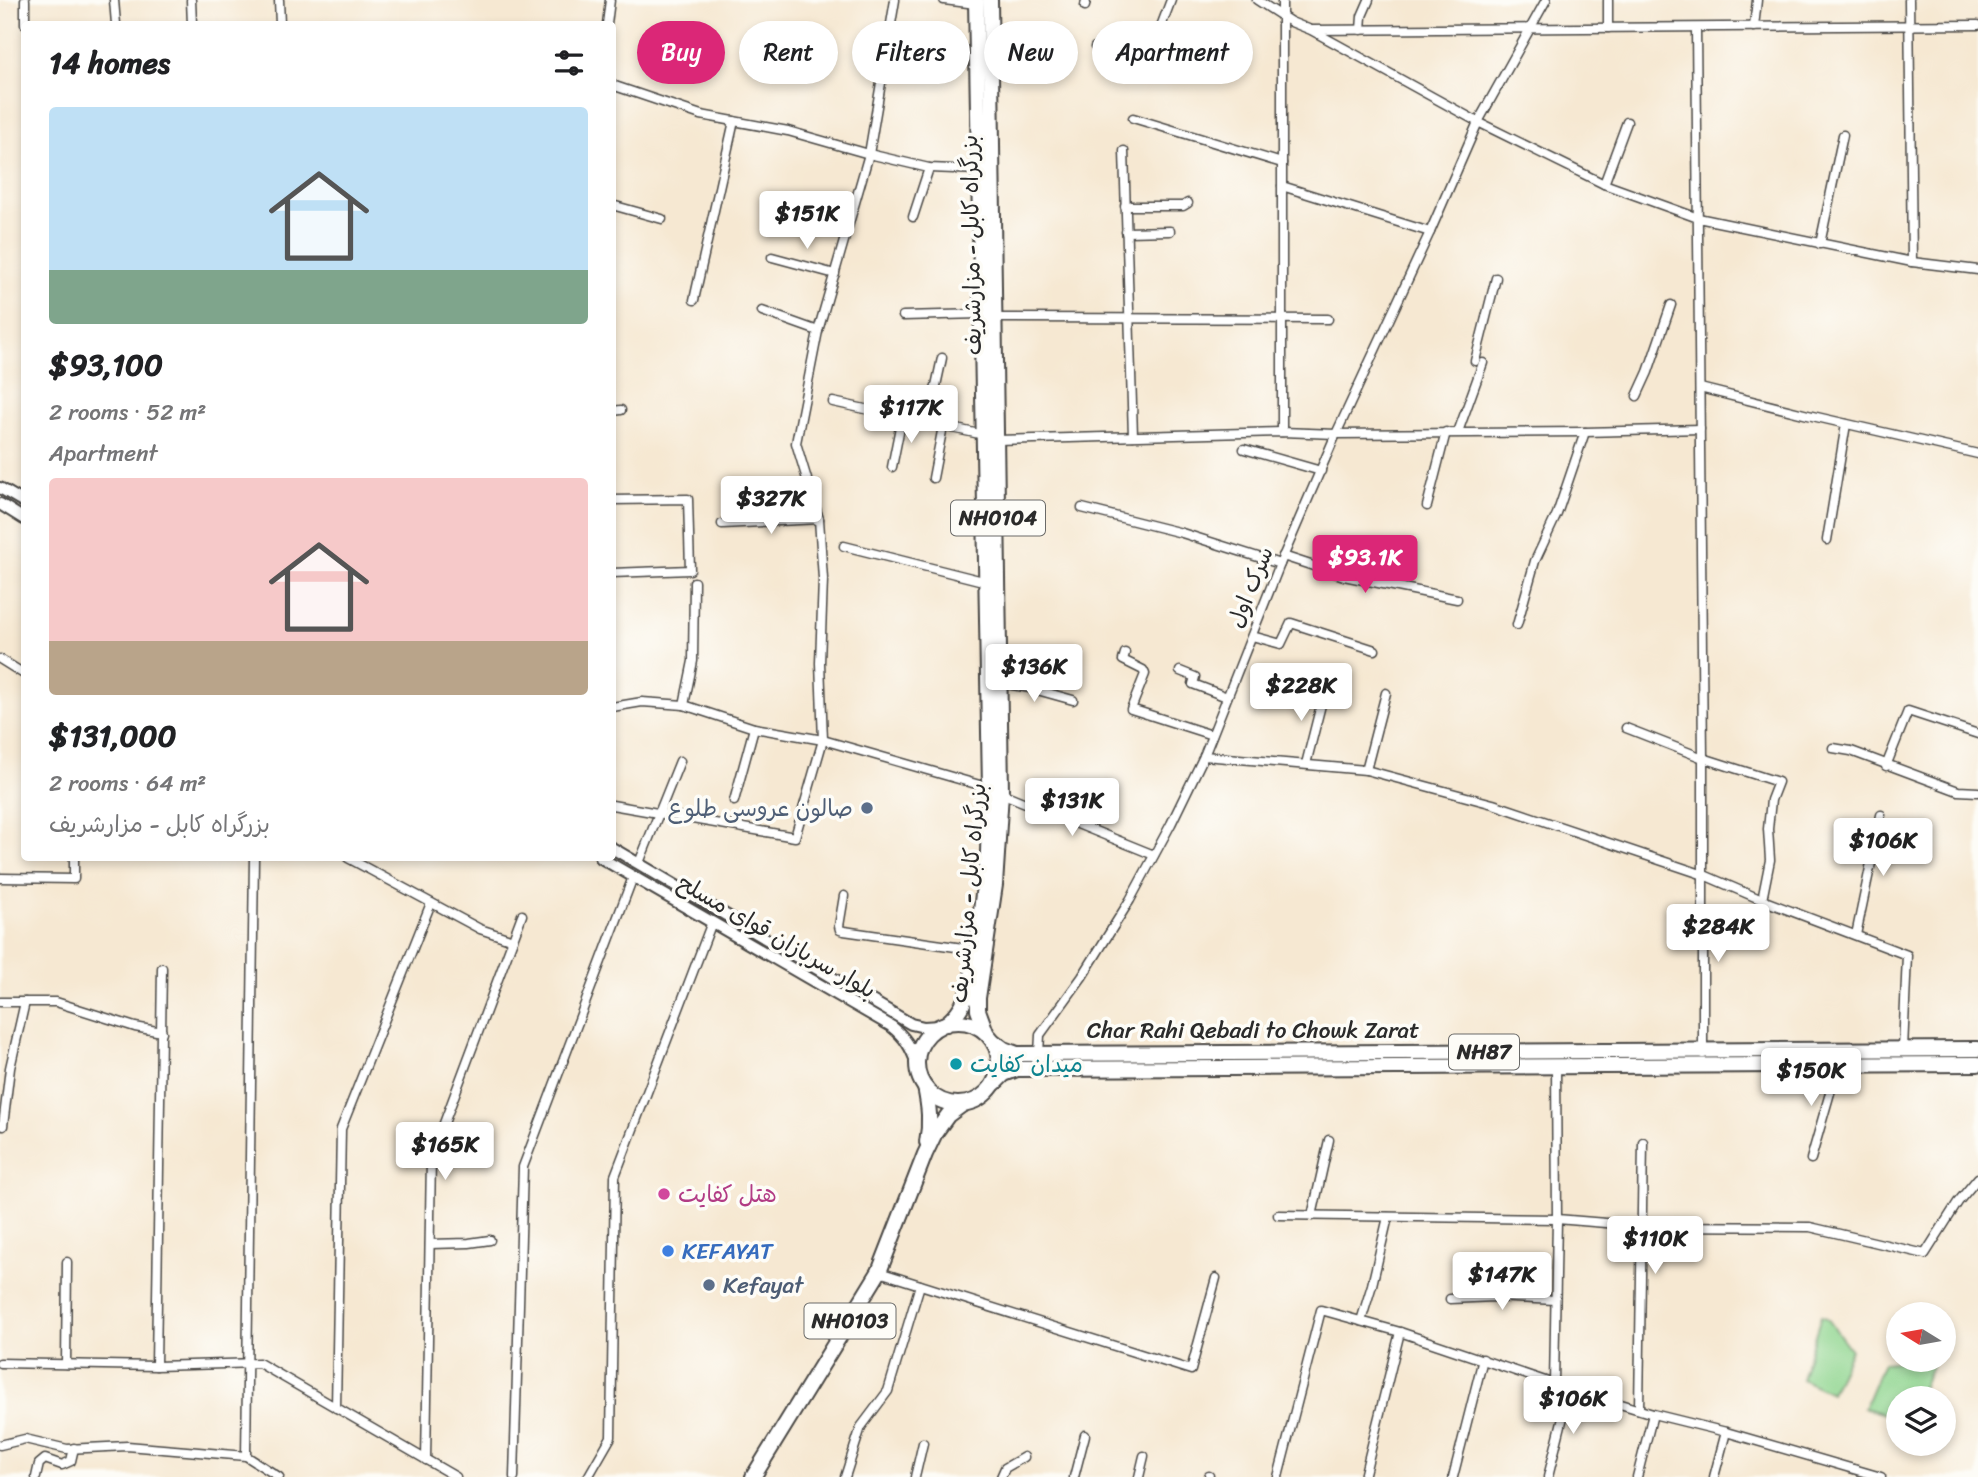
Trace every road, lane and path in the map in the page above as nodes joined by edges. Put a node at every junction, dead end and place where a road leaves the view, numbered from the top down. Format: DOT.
graph roads {
  1 [pos="25,0"];
  2 [pos="114,0"];
  3 [pos="191,0"];
  4 [pos="279,0"];
  5 [pos="610,0"];
  6 [pos="895,0"];
  7 [pos="944,0"];
  8 [pos="1171,0"];
  9 [pos="1257,0"];
  10 [pos="1282,0"];
  11 [pos="1368,0"];
  12 [pos="1546,0"];
  13 [pos="1608,0"];
  14 [pos="1757,0"];
  15 [pos="1909,0"];
  16 [pos="981,1"];
  17 [pos="1282,16"];
  18 [pos="25,21"];
  19 [pos="116,21"];
  20 [pos="192,21"];
  21 [pos="280,21"];
  22 [pos="607,21"];
  23 [pos="1163,21"];
  24 [pos="1978,25"];
  25 [pos="1909,26"];
  26 [pos="1754,27"];
  27 [pos="1608,28"];
  28 [pos="1696,28"];
  29 [pos="1531,29"];
  30 [pos="1311,30"];
  31 [pos="1361,30"];
  32 [pos="616,86"];
  33 [pos="1133,118"];
  34 [pos="734,121"];
  35 [pos="1478,122"];
  36 [pos="1627,122"];
  37 [pos="1843,135"];
  38 [pos="1124,151"];
  39 [pos="869,154"];
  40 [pos="1282,163"];
  41 [pos="929,168"];
  42 [pos="986,170"];
  43 [pos="1604,184"];
  44 [pos="1282,186"];
  45 [pos="1188,203"];
  46 [pos="616,206"];
  47 [pos="1125,206"];
  48 [pos="913,217"];
  49 [pos="1698,218"];
  50 [pos="662,219"];
  51 [pos="1170,231"];
  52 [pos="1126,232"];
  53 [pos="1430,232"];
  54 [pos="1820,244"];
  55 [pos="772,257"];
  56 [pos="1912,262"];
  57 [pos="1978,270"];
  58 [pos="835,274"];
  59 [pos="1496,278"];
  60 [pos="694,300"];
  61 [pos="1671,305"];
  62 [pos="762,311"];
  63 [pos="903,316"];
  64 [pos="988,316"];
  65 [pos="1328,318"];
  66 [pos="1128,319"];
  67 [pos="1282,320"];
  68 [pos="818,331"];
  69 [pos="942,358"];
  70 [pos="1700,388"];
  71 [pos="1637,396"];
  72 [pos="833,402"];
  73 [pos="902,417"];
  74 [pos="928,423"];
  75 [pos="1846,424"];
  76 [pos="943,426"];
  77 [pos="1700,429"];
  78 [pos="1282,432"];
  79 [pos="1446,432"];
  80 [pos="1458,432"];
  81 [pos="1584,432"];
  82 [pos="1336,434"];
  83 [pos="1133,436"];
  84 [pos="990,438"];
  85 [pos="1244,449"];
  86 [pos="1978,454"];
  87 [pos="892,467"];
  88 [pos="1321,471"];
  89 [pos="933,478"];
  90 [pos="0,488"];
  91 [pos="21,500"];
  92 [pos="616,500"];
  93 [pos="0,504"];
  94 [pos="1427,506"];
  95 [pos="1082,508"];
  96 [pos="21,517"];
  97 [pos="819,519"];
  98 [pos="722,524"];
  99 [pos="1827,540"];
  100 [pos="844,546"];
  101 [pos="1282,560"];
  102 [pos="616,573"];
  103 [pos="694,582"];
  104 [pos="987,582"];
  105 [pos="1457,599"];
  106 [pos="1517,625"];
  107 [pos="1252,636"];
  108 [pos="1375,650"];
  109 [pos="1125,653"];
  110 [pos="0,659"];
  111 [pos="1180,671"];
  112 [pos="21,672"];
  113 [pos="1001,683"];
  114 [pos="1325,689"];
  115 [pos="1386,694"];
  116 [pos="1227,697"];
  117 [pos="1073,700"];
  118 [pos="684,705"];
  119 [pos="616,706"];
  120 [pos="1626,727"];
  121 [pos="754,728"];
  122 [pos="1978,734"];
  123 [pos="1212,735"];
  124 [pos="823,740"];
  125 [pos="1833,748"];
  126 [pos="1204,756"];
  127 [pos="1703,758"];
  128 [pos="680,761"];
  129 [pos="1306,764"];
  130 [pos="1886,765"];
  131 [pos="1366,770"];
  132 [pos="996,791"];
  133 [pos="1978,792"];
  134 [pos="734,801"];
  135 [pos="616,806"];
  136 [pos="658,813"];
  137 [pos="1881,815"];
  138 [pos="616,850"];
  139 [pos="1154,855"];
  140 [pos="74,861"];
  141 [pos="254,861"];
  142 [pos="354,861"];
  143 [pos="606,861"];
  144 [pos="639,863"];
  145 [pos="1704,876"];
  146 [pos="634,877"];
  147 [pos="0,878"];
  148 [pos="844,896"];
  149 [pos="1762,900"];
  150 [pos="431,903"];
  151 [pos="522,915"];
  152 [pos="712,922"];
  153 [pos="1856,935"];
  154 [pos="513,940"];
  155 [pos="977,950"];
  156 [pos="162,968"];
  157 [pos="0,1002"];
  158 [pos="25,1002"];
  159 [pos="942,1025"];
  160 [pos="162,1032"];
  161 [pos="989,1037"];
  162 [pos="1978,1049"];
  163 [pos="1903,1050"];
  164 [pos="1040,1054"];
  165 [pos="1703,1058"];
  166 [pos="917,1064"];
  167 [pos="1978,1064"];
  168 [pos="1838,1065"];
  169 [pos="1556,1066"];
  170 [pos="5,1067"];
  171 [pos="995,1083"];
  172 [pos="925,1087"];
  173 [pos="963,1104"];
  174 [pos="0,1125"];
  175 [pos="1329,1140"];
  176 [pos="1643,1142"];
  177 [pos="925,1154"];
  178 [pos="1811,1159"];
  179 [pos="1978,1178"];
  180 [pos="1278,1215"];
  181 [pos="1312,1216"];
  182 [pos="1388,1217"];
  183 [pos="1557,1219"];
  184 [pos="1642,1226"];
  185 [pos="490,1240"];
  186 [pos="430,1244"];
  187 [pos="67,1262"];
  188 [pos="879,1272"];
  189 [pos="1216,1278"];
  190 [pos="920,1285"];
  191 [pos="1450,1299"];
  192 [pos="1555,1300"];
  193 [pos="1360,1321"];
  194 [pos="1400,1332"];
  195 [pos="1483,1359"];
  196 [pos="0,1363"];
  197 [pos="248,1363"];
  198 [pos="66,1364"];
  199 [pos="156,1366"];
  200 [pos="1554,1384"];
  201 [pos="1570,1389"];
  202 [pos="336,1408"];
  203 [pos="1639,1409"];
  204 [pos="1653,1414"];
  205 [pos="1726,1432"];
  206 [pos="1085,1435"];
  207 [pos="923,1443"];
  208 [pos="0,1445"];
  209 [pos="74,1448"];
  210 [pos="246,1456"];
  211 [pos="1144,1456"];
  212 [pos="1024,1457"];
  213 [pos="426,1460"];
  214 [pos="1848,1467"];
  215 [pos="36,1477"];
  216 [pos="279,1477"];
  217 [pos="456,1477"];
  218 [pos="514,1477"];
  219 [pos="589,1477"];
  220 [pos="753,1477"];
  221 [pos="845,1477"];
  222 [pos="915,1477"];
  223 [pos="1001,1477"];
  224 [pos="1074,1477"];
  225 [pos="1139,1477"];
  226 [pos="1278,1477"];
  227 [pos="1364,1477"];
  228 [pos="1453,1477"];
  229 [pos="1548,1477"];
  230 [pos="1637,1477"];
  231 [pos="1714,1477"];
  232 [pos="1845,1477"];
  233 [pos="1881,1477"];
  1 -- 18 [label="street"];
  2 -- 19 [label="street"];
  3 -- 20 [label="street"];
  4 -- 21 [label="street"];
  5 -- 22 [label="street"];
  6 -- 39 [label="street"];
  7 -- 16 [label="street"];
  8 -- 23 [label="street"];
  9 -- 17 [label="street"];
  10 -- 17 [label="street"];
  11 -- 31 [label="street"];
  12 -- 29 [label="street, سرک اول"];
  13 -- 27 [label="street"];
  14 -- 26 [label="street"];
  15 -- 25 [label="street"];
  16 -- 42 [label="highway, بزرگراه کابل - مزارشریف / NH0104"];
  17 -- 30 [label="street"];
  17 -- 40 [label="street"];
  24 -- 25 [label="street"];
  25 -- 26 [label="street"];
  25 -- 56 [label="street"];
  26 -- 28 [label="street"];
  27 -- 28 [label="street"];
  27 -- 29 [label="street"];
  28 -- 49 [label="street"];
  29 -- 31 [label="street"];
  29 -- 35 [label="street, سرک اول"];
  30 -- 31 [label="street"];
  30 -- 35 [label="street"];
  32 -- 34 [label="street"];
  33 -- 40 [label="street"];
  34 -- 39 [label="street"];
  34 -- 60 [label="street"];
  35 -- 43 [label="street"];
  35 -- 53 [label="street, سرک اول"];
  36 -- 43 [label="street"];
  37 -- 54 [label="street"];
  38 -- 47 [label="street"];
  39 -- 41 [label="street"];
  39 -- 58 [label="street"];
  40 -- 44 [label="street"];
  41 -- 42 [label="street"];
  41 -- 48 [label="street"];
  42 -- 64 [label="highway, بزرگراه کابل - مزارشریف / NH0104"];
  43 -- 49 [label="street"];
  44 -- 53 [label="street"];
  44 -- 67 [label="street"];
  45 -- 47 [label="street"];
  46 -- 50 [label="street"];
  47 -- 52 [label="street"];
  49 -- 54 [label="street"];
  49 -- 70 [label="street"];
  51 -- 52 [label="street"];
  52 -- 66 [label="street"];
  53 -- 82 [label="street, سرک اول"];
  54 -- 56 [label="street"];
  55 -- 58 [label="street"];
  56 -- 57 [label="street"];
  58 -- 68 [label="street"];
  59 -- 80 [label="street"];
  61 -- 71 [label="street"];
  62 -- 68 [label="street"];
  63 -- 64 [label="street"];
  64 -- 66 [label="street"];
  64 -- 84 [label="highway, بزرگراه کابل - مزارشریف / NH0104"];
  65 -- 67 [label="street"];
  66 -- 67 [label="street"];
  66 -- 83 [label="street"];
  67 -- 78 [label="street"];
  68 -- 97 [label="street"];
  69 -- 74 [label="street"];
  70 -- 75 [label="street"];
  70 -- 77 [label="street"];
  72 -- 73 [label="street"];
  73 -- 74 [label="street"];
  73 -- 87 [label="street"];
  74 -- 76 [label="street"];
  75 -- 86 [label="street"];
  75 -- 99 [label="street"];
  76 -- 84 [label="street"];
  76 -- 89 [label="street"];
  77 -- 81 [label="street"];
  77 -- 127 [label="street"];
  78 -- 82 [label="street"];
  78 -- 83 [label="street"];
  79 -- 80 [label="street"];
  79 -- 82 [label="street"];
  79 -- 94 [label="street"];
  80 -- 81 [label="street"];
  81 -- 106 [label="street"];
  82 -- 88 [label="street, سرک اول"];
  83 -- 84 [label="street"];
  84 -- 104 [label="highway, بزرگراه کابل - مزارشریف / NH0104"];
  84 -- 113 [label="highway, بزرگراه کابل - مزارشریف / NH0104"];
  85 -- 88 [label="street"];
  88 -- 101 [label="street, سرک اول"];
  90 -- 91 [label="main road"];
  92 -- 102 [label="street"];
  93 -- 96 [label="main road"];
  95 -- 101 [label="street"];
  97 -- 98 [label="street"];
  97 -- 124 [label="street"];
  100 -- 104 [label="street"];
  101 -- 105 [label="street"];
  101 -- 107 [label="street, سرک اول"];
  103 -- 118 [label="street"];
  104 -- 132 [label="highway, بزرگراه کابل - مزارشریف / NH0104"];
  107 -- 108 [label="street"];
  107 -- 116 [label="street, سرک اول"];
  109 -- 123 [label="street"];
  110 -- 112 [label="street"];
  111 -- 116 [label="street"];
  113 -- 117 [label="street"];
  113 -- 132 [label="highway, بزرگراه کابل - مزارشریف / NH0104"];
  114 -- 129 [label="street"];
  115 -- 131 [label="street"];
  116 -- 123 [label="street, سرک اول"];
  118 -- 119 [label="street"];
  118 -- 121 [label="street"];
  120 -- 127 [label="street"];
  121 -- 124 [label="street"];
  121 -- 134 [label="street"];
  122 -- 130 [label="street"];
  123 -- 126 [label="street, سرک اول"];
  124 -- 132 [label="street"];
  124 -- 136 [label="street"];
  125 -- 130 [label="street"];
  126 -- 129 [label="street"];
  126 -- 139 [label="street, سرک اول"];
  127 -- 145 [label="street"];
  127 -- 149 [label="street"];
  128 -- 136 [label="street"];
  129 -- 131 [label="street"];
  130 -- 133 [label="street"];
  131 -- 145 [label="street"];
  132 -- 139 [label="street"];
  132 -- 155 [label="highway, بزرگراه کابل - مزارشریف / NH0104"];
  132 -- 161 [label="highway, بزرگراه کابل - مزارشریف / NH0104"];
  135 -- 136 [label="street"];
  136 -- 144 [label="street"];
  137 -- 153 [label="street"];
  138 -- 144 [label="main road, بلوار سربازان قوای مسلح"];
  139 -- 164 [label="street, سرک اول"];
  140 -- 147 [label="street"];
  141 -- 197 [label="street"];
  142 -- 150 [label="street"];
  143 -- 146 [label="main road, بلوار سربازان قوای مسلح"];
  144 -- 159 [label="main road, بلوار سربازان قوای مسلح"];
  145 -- 149 [label="street"];
  145 -- 165 [label="street"];
  146 -- 152 [label="main road, بلوار سربازان قوای مسلح"];
  146 -- 218 [label="street"];
  148 -- 155 [label="street"];
  149 -- 153 [label="street"];
  150 -- 154 [label="street"];
  150 -- 202 [label="street"];
  151 -- 154 [label="street"];
  152 -- 166 [label="main road, بلوار سربازان قوای مسلح"];
  152 -- 219 [label="street"];
  153 -- 163 [label="street"];
  154 -- 186 [label="street"];
  155 -- 159 [label="highway, بزرگراه کابل - مزارشریف / NH0104"];
  156 -- 160 [label="street"];
  157 -- 158 [label="street"];
  158 -- 160 [label="street"];
  158 -- 170 [label="street"];
  159 -- 161 [label="highway"];
  159 -- 166 [label="highway"];
  160 -- 199 [label="street"];
  161 -- 164 [label="highway, Char Rahi Qebadi to Chowk Zarat / NH87"];
  161 -- 171 [label="highway"];
  162 -- 163 [label="highway, Char Rahi Qebadi to Chowk Zarat / NH87"];
  163 -- 165 [label="highway, Char Rahi Qebadi to Chowk Zarat / NH87"];
  164 -- 165 [label="highway, Char Rahi Qebadi to Chowk Zarat / NH87"];
  165 -- 168 [label="highway, Char Rahi Qebadi to Chowk Zarat / NH87"];
  165 -- 169 [label="highway, Char Rahi Qebadi to Chowk Zarat / NH87"];
  166 -- 172 [label="highway"];
  167 -- 168 [label="highway, Char Rahi Qebadi to Chowk Zarat / NH87"];
  168 -- 178 [label="street"];
  169 -- 171 [label="highway, Char Rahi Qebadi to Chowk Zarat / NH87"];
  169 -- 183 [label="street"];
  170 -- 174 [label="street"];
  171 -- 173 [label="highway"];
  172 -- 173 [label="highway"];
  172 -- 177 [label="highway, NH0103"];
  173 -- 177 [label="highway, NH0103"];
  175 -- 181 [label="street"];
  176 -- 184 [label="street"];
  177 -- 188 [label="highway, NH0103"];
  179 -- 184 [label="street"];
  180 -- 181 [label="street"];
  181 -- 182 [label="street"];
  182 -- 183 [label="street"];
  182 -- 193 [label="street"];
  183 -- 184 [label="street"];
  183 -- 192 [label="street"];
  184 -- 203 [label="street"];
  185 -- 186 [label="street"];
  186 -- 213 [label="street"];
  187 -- 198 [label="street"];
  188 -- 190 [label="street"];
  188 -- 220 [label="highway, NH0103"];
  189 -- 190 [label="street"];
  190 -- 221 [label="street"];
  191 -- 192 [label="street"];
  192 -- 200 [label="street"];
  193 -- 194 [label="street"];
  193 -- 226 [label="street"];
  194 -- 195 [label="street"];
  194 -- 227 [label="street"];
  195 -- 200 [label="street"];
  195 -- 228 [label="street"];
  196 -- 198 [label="street"];
  197 -- 199 [label="street"];
  197 -- 202 [label="street"];
  197 -- 210 [label="street"];
  198 -- 199 [label="street"];
  200 -- 201 [label="street"];
  201 -- 203 [label="street"];
  201 -- 229 [label="street"];
  202 -- 213 [label="street"];
  203 -- 204 [label="street"];
  204 -- 205 [label="street"];
  204 -- 230 [label="street"];
  205 -- 214 [label="street"];
  205 -- 231 [label="street"];
  206 -- 224 [label="street"];
  207 -- 222 [label="street"];
  208 -- 209 [label="street"];
  209 -- 210 [label="street"];
  209 -- 215 [label="street"];
  210 -- 216 [label="street"];
  211 -- 225 [label="street"];
  212 -- 223 [label="street"];
  213 -- 217 [label="street"];
  214 -- 232 [label="street"];
  214 -- 233 [label="street"];
}
